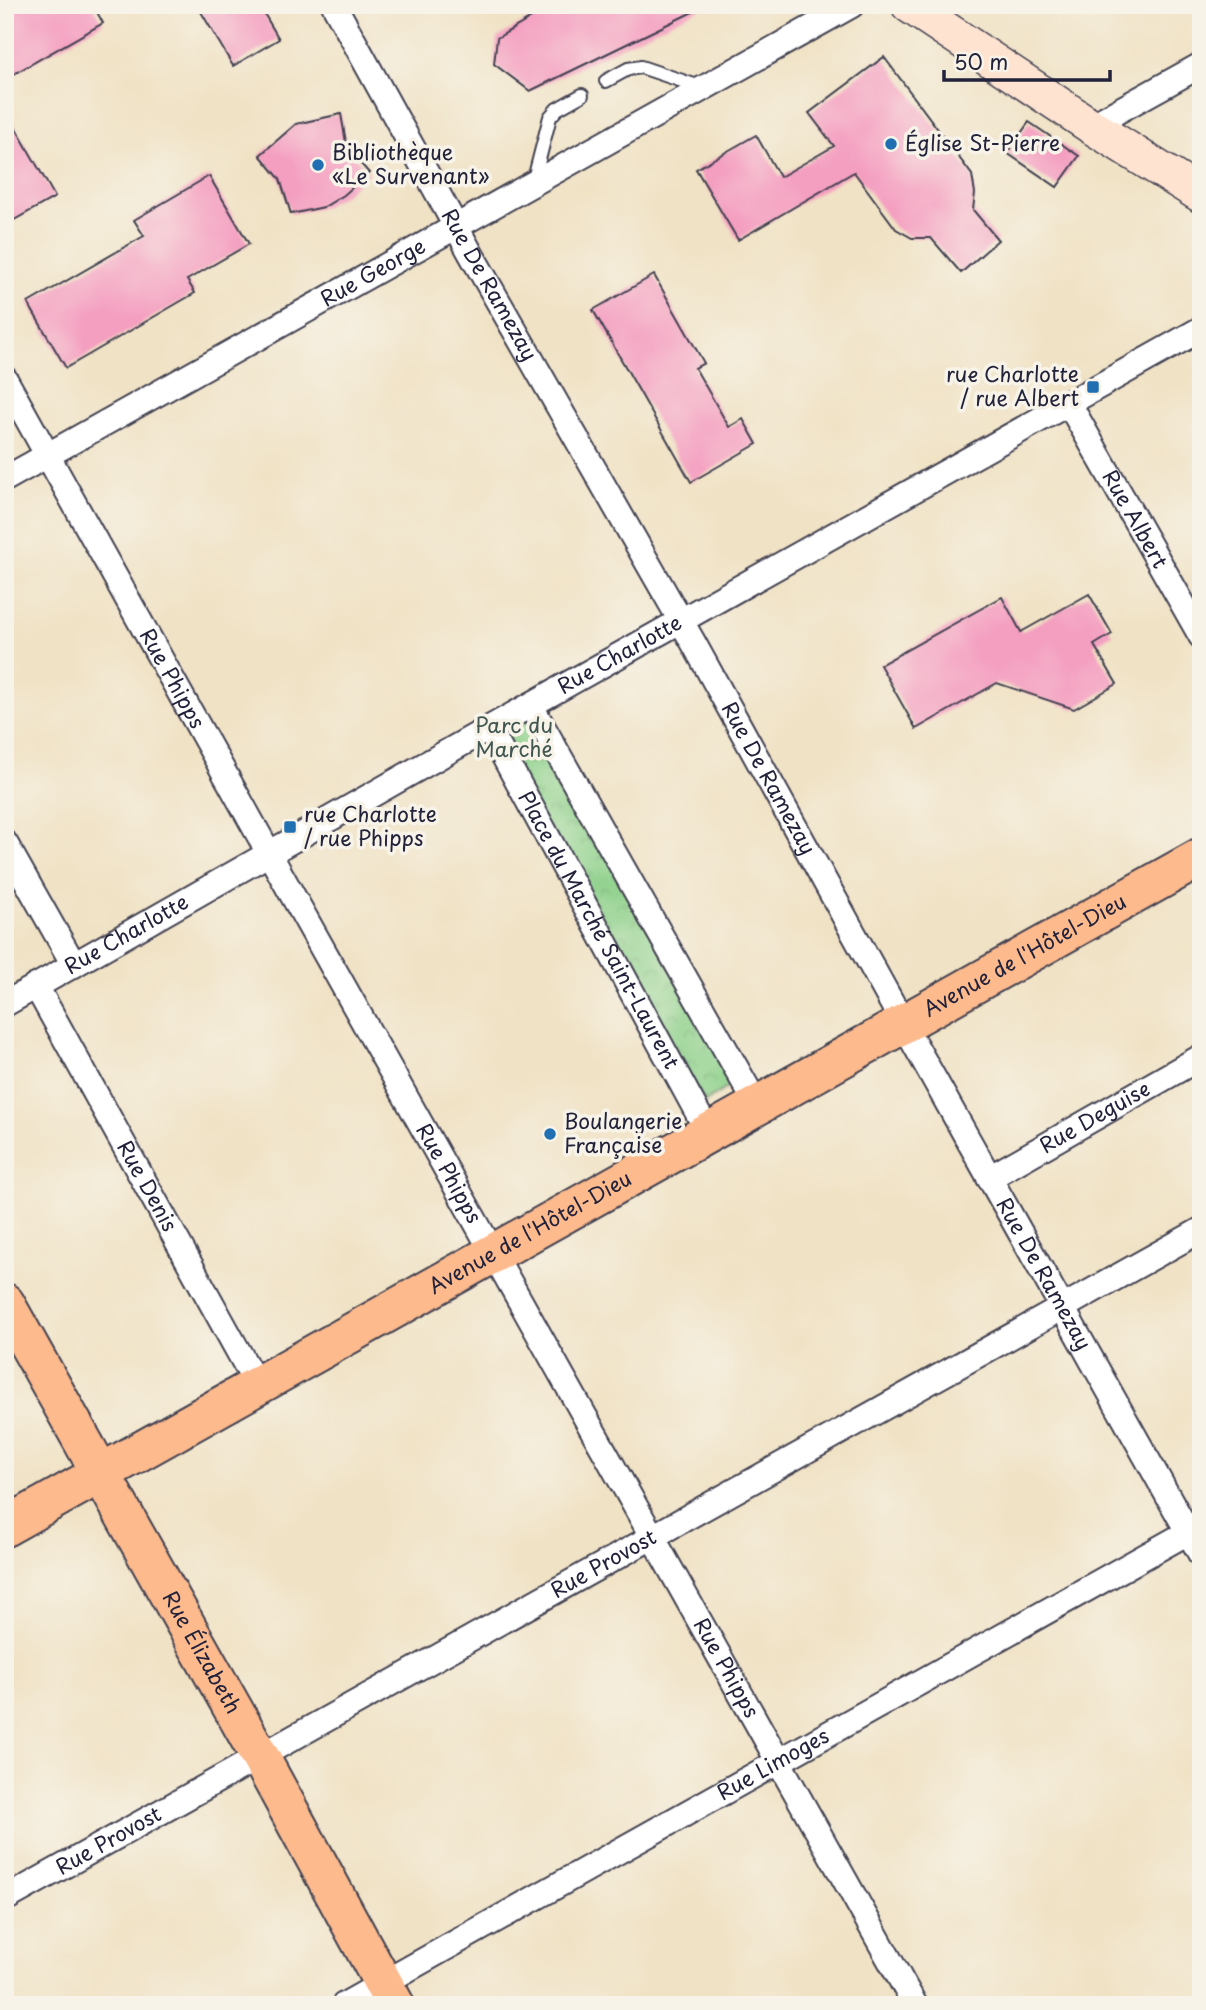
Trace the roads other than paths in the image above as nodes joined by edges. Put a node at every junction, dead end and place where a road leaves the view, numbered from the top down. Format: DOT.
graph roads {
  1 [pos="334,5"];
  2 [pos="852,5"];
  3 [pos="909,5"];
  4 [pos="1201,65"];
  5 [pos="606,81"];
  6 [pos="703,88"];
  7 [pos="582,94"];
  8 [pos="1091,126"];
  9 [pos="533,183"];
  10 [pos="1201,195"];
  11 [pos="456,225"];
  12 [pos="1201,329"];
  13 [pos="5,379"];
  14 [pos="1068,402"];
  15 [pos="47,455"];
  16 [pos="5,479"];
  17 [pos="681,622"];
  18 [pos="1201,636"];
  19 [pos="531,706"];
  20 [pos="489,729"];
  21 [pos="5,844"];
  22 [pos="269,854"];
  23 [pos="1201,857"];
  24 [pos="74,965"];
  25 [pos="36,986"];
  26 [pos="5,1004"];
  27 [pos="904,1023"];
  28 [pos="1201,1057"];
  29 [pos="757,1105"];
  30 [pos="708,1132"];
  31 [pos="989,1178"];
  32 [pos="1201,1230"];
  33 [pos="493,1254"];
  34 [pos="5,1303"];
  35 [pos="1063,1308"];
  36 [pos="258,1387"];
  37 [pos="101,1474"];
  38 [pos="5,1527"];
  39 [pos="1194,1528"];
  40 [pos="652,1536"];
  41 [pos="1201,1555"];
  42 [pos="260,1757"];
  43 [pos="779,1759"];
  44 [pos="5,1899"];
  45 [pos="389,1994"];
  46 [pos="344,2005"];
  47 [pos="915,2005"];
  1 -- 11 [label="street, Rue De Ramezay"];
  2 -- 6 [label="street, Rue George"];
  3 -- 8 [label="street"];
  4 -- 8 [label="street"];
  5 -- 6 [label="lane"];
  6 -- 9 [label="street, Rue George"];
  7 -- 9 [label="lane"];
  8 -- 10 [label="street"];
  9 -- 11 [label="street, Rue George"];
  11 -- 15 [label="street, Rue George"];
  11 -- 17 [label="street, Rue De Ramezay"];
  12 -- 14 [label="street, Rue Charlotte"];
  13 -- 15 [label="street, Rue Phipps"];
  14 -- 17 [label="street, Rue Charlotte"];
  14 -- 18 [label="street, Rue Albert"];
  15 -- 16 [label="street, Rue George"];
  15 -- 22 [label="street, Rue Phipps"];
  17 -- 19 [label="street, Rue Charlotte"];
  17 -- 27 [label="street, Rue De Ramezay"];
  19 -- 20 [label="street, Rue Charlotte"];
  19 -- 29 [label="street"];
  20 -- 22 [label="street, Rue Charlotte"];
  20 -- 30 [label="street, Place du Marché Saint-Laurent"];
  21 -- 24 [label="street"];
  22 -- 24 [label="street, Rue Charlotte"];
  22 -- 33 [label="street, Rue Phipps"];
  23 -- 27 [label="main road, Avenue de l'Hôtel-Dieu"];
  24 -- 25 [label="street, Rue Charlotte"];
  25 -- 26 [label="street, Rue Charlotte"];
  25 -- 36 [label="street, Rue Denis"];
  27 -- 29 [label="main road, Avenue de l'Hôtel-Dieu"];
  27 -- 31 [label="street, Rue De Ramezay"];
  28 -- 31 [label="street, Rue Deguise"];
  29 -- 30 [label="main road, Avenue de l'Hôtel-Dieu"];
  30 -- 33 [label="main road, Avenue de l'Hôtel-Dieu"];
  31 -- 35 [label="street, Rue De Ramezay"];
  32 -- 35 [label="street, Rue Provost"];
  33 -- 36 [label="main road, Avenue de l'Hôtel-Dieu"];
  33 -- 40 [label="street, Rue Phipps"];
  34 -- 37 [label="main road, Rue Élizabeth"];
  35 -- 39 [label="street, Rue De Ramezay"];
  35 -- 40 [label="street, Rue Provost"];
  36 -- 37 [label="main road, Avenue de l'Hôtel-Dieu"];
  37 -- 38 [label="main road, Avenue de l'Hôtel-Dieu"];
  37 -- 42 [label="main road, Rue Élizabeth"];
  39 -- 41 [label="street, Rue De Ramezay"];
  39 -- 43 [label="street, Rue Limoges"];
  40 -- 42 [label="street, Rue Provost"];
  40 -- 43 [label="street, Rue Phipps"];
  42 -- 44 [label="street, Rue Provost"];
  42 -- 45 [label="main road, Rue Élizabeth"];
  43 -- 45 [label="street, Rue Limoges"];
  43 -- 47 [label="street, Rue Phipps"];
  45 -- 46 [label="street, Rue Limoges"];
}
